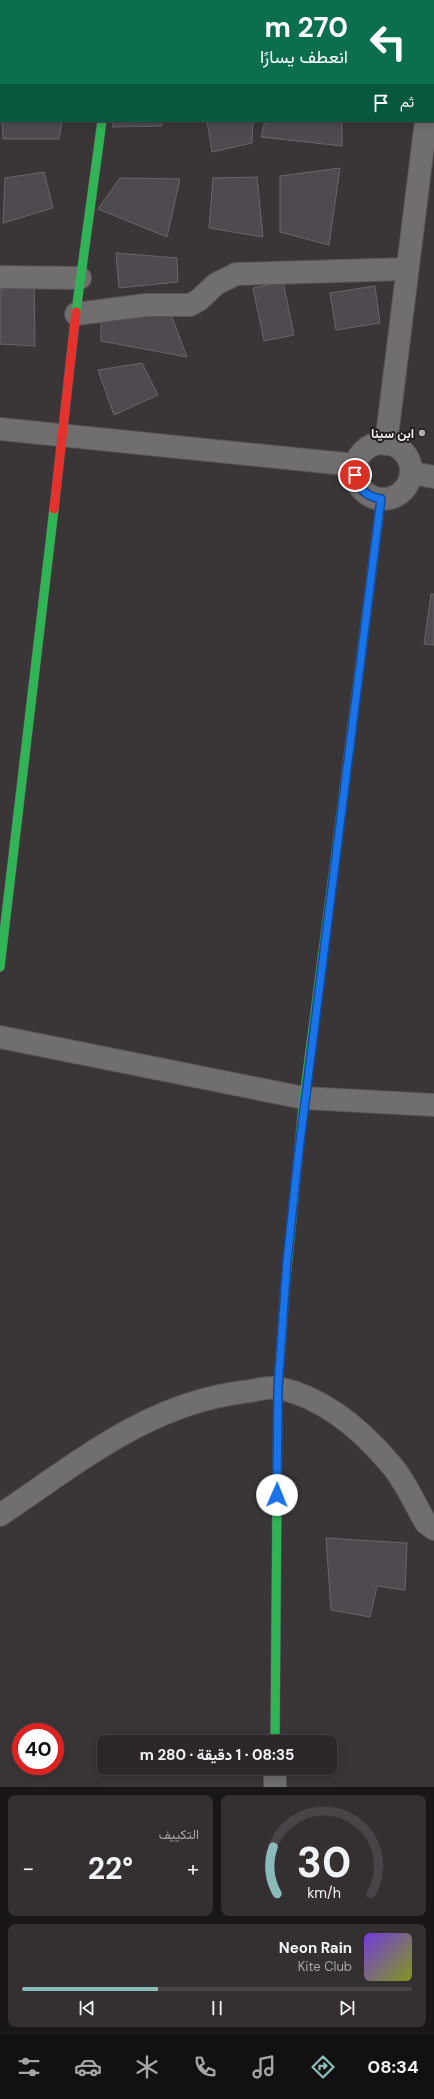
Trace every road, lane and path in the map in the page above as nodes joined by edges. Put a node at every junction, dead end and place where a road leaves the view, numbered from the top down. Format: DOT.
graph roads {
  1 [pos="102,122"];
  2 [pos="426,122"];
  3 [pos="407,269"];
  4 [pos="0,277"];
  5 [pos="80,278"];
  6 [pos="76,314"];
  7 [pos="0,429"];
  8 [pos="63,434"];
  9 [pos="386,444"];
  10 [pos="355,465"];
  11 [pos="411,472"];
  12 [pos="434,477"];
  13 [pos="381,499"];
  14 [pos="0,967"];
  15 [pos="0,1037"];
  16 [pos="304,1098"];
  17 [pos="434,1105"];
  18 [pos="278,1388"];
  19 [pos="0,1515"];
  20 [pos="434,1529"];
  21 [pos="275,1735"];
  22 [pos="275,1775"];
  23 [pos="276,1787"];
  1 -- 5 [label="street"];
  2 -- 3 [label="street"];
  3 -- 6 [label="street"];
  3 -- 9 [label="street"];
  4 -- 5 [label="street"];
  5 -- 6 [label="street"];
  6 -- 8 [label="street"];
  7 -- 8 [label="street"];
  8 -- 10 [label="street"];
  8 -- 14 [label="street"];
  9 -- 10 [label="street"];
  9 -- 11 [label="street"];
  10 -- 13 [label="street"];
  11 -- 12 [label="street"];
  11 -- 13 [label="street"];
  13 -- 16 [label="street"];
  15 -- 16 [label="street"];
  16 -- 17 [label="street"];
  16 -- 18 [label="street"];
  18 -- 19 [label="street"];
  18 -- 20 [label="street"];
  18 -- 21 [label="street"];
  22 -- 23 [label="street"];
}
